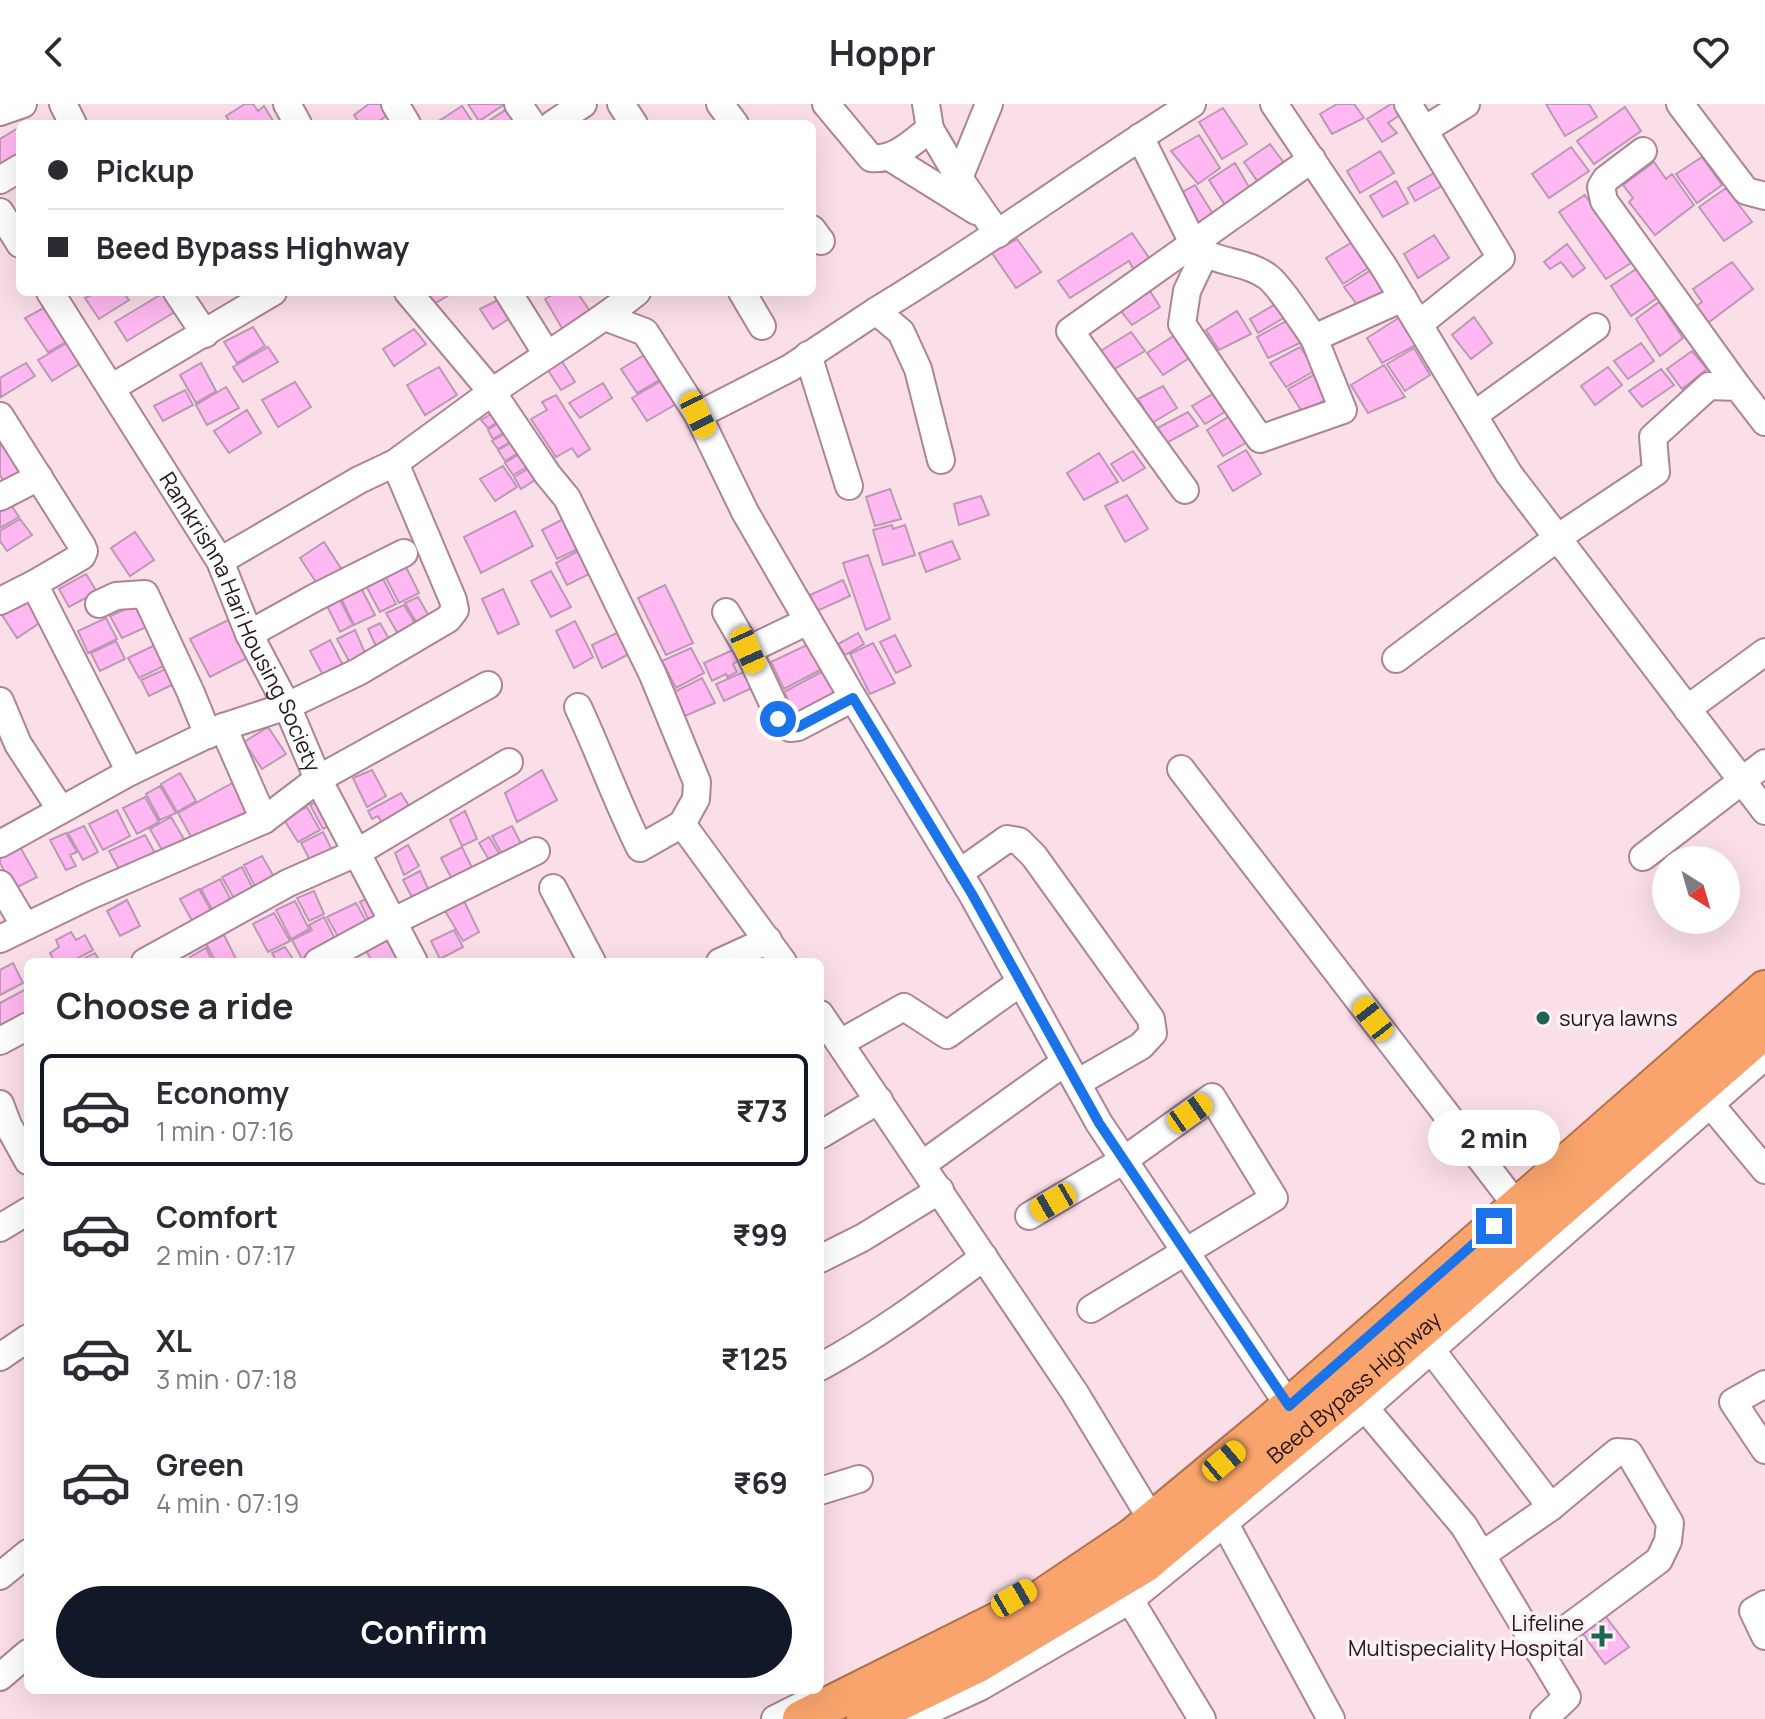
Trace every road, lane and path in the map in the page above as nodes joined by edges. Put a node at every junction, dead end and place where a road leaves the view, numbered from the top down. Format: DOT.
graph roads {
  1 [pos="23,104"];
  2 [pos="583,104"];
  3 [pos="826,104"];
  4 [pos="989,104"];
  5 [pos="1192,104"];
  6 [pos="1274,104"];
  7 [pos="1408,104"];
  8 [pos="1466,104"];
  9 [pos="1680,104"];
  10 [pos="0,112"];
  11 [pos="1162,112"];
  12 [pos="928,116"];
  13 [pos="559,120"];
  14 [pos="1424,130"];
  15 [pos="1140,137"];
  16 [pos="1643,151"];
  17 [pos="891,158"];
  18 [pos="1312,159"];
  19 [pos="959,178"];
  20 [pos="1765,196"];
  21 [pos="0,212"];
  22 [pos="992,226"];
  23 [pos="16,238"];
  24 [pos="1199,250"];
  25 [pos="53,296"];
  26 [pos="180,296"];
  27 [pos="267,296"];
  28 [pos="411,296"];
  29 [pos="510,296"];
  30 [pos="632,296"];
  31 [pos="744,296"];
  32 [pos="1403,298"];
  33 [pos="876,311"];
  34 [pos="605,317"];
  35 [pos="1419,324"];
  36 [pos="762,326"];
  37 [pos="1596,327"];
  38 [pos="205,334"];
  39 [pos="1314,338"];
  40 [pos="546,353"];
  41 [pos="808,355"];
  42 [pos="1738,387"];
  43 [pos="111,388"];
  44 [pos="492,392"];
  45 [pos="698,415"];
  46 [pos="1474,415"];
  47 [pos="0,416"];
  48 [pos="1765,422"];
  49 [pos="941,460"];
  50 [pos="395,463"];
  51 [pos="39,477"];
  52 [pos="849,486"];
  53 [pos="1185,490"];
  54 [pos="0,497"];
  55 [pos="1557,538"];
  56 [pos="404,553"];
  57 [pos="220,561"];
  58 [pos="34,584"];
  59 [pos="0,601"];
  60 [pos="99,604"];
  61 [pos="726,612"];
  62 [pos="808,621"];
  63 [pos="249,634"];
  64 [pos="748,650"];
  65 [pos="1765,652"];
  66 [pos="1396,659"];
  67 [pos="488,685"];
  68 [pos="853,698"];
  69 [pos="0,701"];
  70 [pos="287,706"];
  71 [pos="578,707"];
  72 [pos="1687,709"];
  73 [pos="215,731"];
  74 [pos="509,762"];
  75 [pos="1765,763"];
  76 [pos="1181,769"];
  77 [pos="130,772"];
  78 [pos="318,779"];
  79 [pos="1741,780"];
  80 [pos="61,810"];
  81 [pos="1765,811"];
  82 [pos="264,820"];
  83 [pos="682,824"];
  84 [pos="0,844"];
  85 [pos="536,851"];
  86 [pos="356,853"];
  87 [pos="1643,857"];
  88 [pos="959,873"];
  89 [pos="0,884"];
  90 [pos="553,888"];
  91 [pos="392,922"];
  92 [pos="25,926"];
  93 [pos="0,939"];
  94 [pos="768,940"];
  95 [pos="152,958"];
  96 [pos="325,958"];
  97 [pos="412,958"];
  98 [pos="590,958"];
  99 [pos="729,958"];
  100 [pos="780,958"];
  101 [pos="1765,971"];
  102 [pos="1021,982"];
  103 [pos="1765,989"];
  104 [pos="824,1021"];
  105 [pos="24,1028"];
  106 [pos="1765,1030"];
  107 [pos="0,1041"];
  108 [pos="840,1043"];
  109 [pos="1765,1056"];
  110 [pos="1071,1072"];
  111 [pos="1704,1097"];
  112 [pos="879,1100"];
  113 [pos="9,1118"];
  114 [pos="824,1133"];
  115 [pos="24,1152"];
  116 [pos="1124,1160"];
  117 [pos="923,1164"];
  118 [pos="1765,1170"];
  119 [pos="940,1190"];
  120 [pos="1512,1200"];
  121 [pos="24,1213"];
  122 [pos="1029,1216"];
  123 [pos="0,1228"];
  124 [pos="1183,1252"];
  125 [pos="824,1257"];
  126 [pos="984,1257"];
  127 [pos="1091,1309"];
  128 [pos="1424,1340"];
  129 [pos="24,1341"];
  130 [pos="0,1357"];
  131 [pos="824,1365"];
  132 [pos="1765,1384"];
  133 [pos="1358,1399"];
  134 [pos="1285,1402"];
  135 [pos="1765,1450"];
  136 [pos="859,1479"];
  137 [pos="824,1490"];
  138 [pos="1551,1507"];
  139 [pos="1149,1515"];
  140 [pos="1220,1515"];
  141 [pos="1482,1555"];
  142 [pos="24,1556"];
  143 [pos="0,1576"];
  144 [pos="1124,1590"];
  145 [pos="1765,1604"];
  146 [pos="1765,1636"];
  147 [pos="1538,1650"];
  148 [pos="24,1656"];
  149 [pos="0,1677"];
  150 [pos="1573,1708"];
  151 [pos="800,1711"];
  152 [pos="867,1719"];
  153 [pos="910,1719"];
  154 [pos="1202,1719"];
  155 [pos="1331,1719"];
  156 [pos="1544,1719"];
  1 -- 10 [label="street"];
  2 -- 13 [label="street"];
  3 -- 17 [label="street"];
  4 -- 19 [label="street"];
  5 -- 11 [label="street"];
  6 -- 18 [label="street"];
  7 -- 14 [label="street"];
  8 -- 14 [label="street"];
  9 -- 20 [label="street"];
  11 -- 15 [label="street"];
  12 -- 17 [label="street"];
  12 -- 19 [label="street"];
  14 -- 35 [label="street"];
  15 -- 22 [label="street"];
  15 -- 24 [label="street"];
  16 -- 42 [label="street"];
  17 -- 22 [label="street"];
  18 -- 24 [label="street"];
  18 -- 32 [label="street"];
  19 -- 22 [label="street"];
  21 -- 23 [label="street"];
  22 -- 33 [label="street"];
  24 -- 39 [label="street"];
  24 -- 39 [label="street"];
  24 -- 53 [label="street"];
  25 -- 43 [label="street, Ramkrishna Hari Housing Society"];
  26 -- 38 [label="street"];
  27 -- 38 [label="street"];
  28 -- 44 [label="street"];
  29 -- 40 [label="street"];
  30 -- 34 [label="street"];
  31 -- 36 [label="street"];
  32 -- 35 [label="street"];
  32 -- 39 [label="street"];
  33 -- 41 [label="street"];
  33 -- 49 [label="street"];
  34 -- 40 [label="street"];
  34 -- 45 [label="street"];
  35 -- 46 [label="street"];
  37 -- 46 [label="street"];
  38 -- 43 [label="street"];
  40 -- 44 [label="street"];
  41 -- 45 [label="street"];
  41 -- 52 [label="street"];
  42 -- 48 [label="street"];
  42 -- 55 [label="street"];
  43 -- 57 [label="street, Ramkrishna Hari Housing Society"];
  44 -- 50 [label="street"];
  44 -- 83 [label="street"];
  45 -- 62 [label="street"];
  46 -- 55 [label="street"];
  47 -- 51 [label="street"];
  50 -- 57 [label="street"];
  50 -- 70 [label="street"];
  51 -- 54 [label="street"];
  51 -- 58 [label="street"];
  55 -- 66 [label="street"];
  55 -- 72 [label="street"];
  56 -- 63 [label="street"];
  57 -- 63 [label="street, Ramkrishna Hari Housing Society"];
  58 -- 59 [label="street"];
  58 -- 77 [label="street"];
  60 -- 73 [label="street"];
  61 -- 64 [label="street"];
  62 -- 64 [label="street"];
  62 -- 68 [label="street"];
  63 -- 70 [label="street, Ramkrishna Hari Housing Society"];
  64 -- 68 [label="street"];
  65 -- 72 [label="street"];
  67 -- 78 [label="street"];
  68 -- 88 [label="street"];
  69 -- 80 [label="street"];
  70 -- 73 [label="street"];
  70 -- 78 [label="street, Ramkrishna Hari Housing Society"];
  71 -- 83 [label="street"];
  72 -- 79 [label="street"];
  73 -- 77 [label="street"];
  73 -- 82 [label="street"];
  74 -- 86 [label="street"];
  75 -- 79 [label="street"];
  76 -- 120 [label="street"];
  77 -- 80 [label="street"];
  78 -- 82 [label="street"];
  78 -- 86 [label="street, Ramkrishna Hari Housing Society"];
  79 -- 81 [label="street"];
  79 -- 87 [label="street"];
  80 -- 84 [label="street"];
  82 -- 92 [label="street"];
  83 -- 94 [label="street"];
  85 -- 91 [label="street"];
  86 -- 91 [label="street, Ramkrishna Hari Housing Society"];
  86 -- 95 [label="street"];
  88 -- 102 [label="street"];
  88 -- 110 [label="street"];
  89 -- 92 [label="street"];
  90 -- 98 [label="street"];
  91 -- 96 [label="street"];
  91 -- 97 [label="street, Ramkrishna Hari Housing Society"];
  92 -- 93 [label="street"];
  94 -- 99 [label="street"];
  94 -- 100 [label="street"];
  101 -- 120 [label="street"];
  102 -- 108 [label="street"];
  102 -- 110 [label="street"];
  103 -- 120 [label="highway, Beed Bypass Highway"];
  104 -- 108 [label="street"];
  105 -- 107 [label="street"];
  106 -- 111 [label="highway, Beed Bypass Highway"];
  108 -- 112 [label="street"];
  109 -- 111 [label="street"];
  110 -- 116 [label="street"];
  110 -- 117 [label="street"];
  111 -- 118 [label="street"];
  111 -- 128 [label="highway, Beed Bypass Highway"];
  112 -- 114 [label="street"];
  112 -- 117 [label="street"];
  113 -- 115 [label="street"];
  116 -- 122 [label="street"];
  116 -- 124 [label="street"];
  116 -- 124 [label="street"];
  117 -- 119 [label="street"];
  119 -- 125 [label="street"];
  119 -- 126 [label="street"];
  120 -- 134 [label="highway, Beed Bypass Highway"];
  121 -- 123 [label="street"];
  124 -- 127 [label="street"];
  124 -- 134 [label="street"];
  126 -- 131 [label="street"];
  126 -- 139 [label="street"];
  128 -- 133 [label="highway, Beed Bypass Highway"];
  128 -- 138 [label="street"];
  129 -- 130 [label="street"];
  132 -- 135 [label="street"];
  133 -- 140 [label="highway, Beed Bypass Highway"];
  133 -- 141 [label="street"];
  134 -- 139 [label="highway, Beed Bypass Highway"];
  136 -- 137 [label="street"];
  138 -- 141 [label="street"];
  138 -- 147 [label="street"];
  139 -- 151 [label="highway, Beed Bypass Highway"];
  140 -- 144 [label="highway, Beed Bypass Highway"];
  140 -- 155 [label="street"];
  141 -- 147 [label="street"];
  142 -- 143 [label="street"];
  144 -- 152 [label="highway, Beed Bypass Highway"];
  144 -- 153 [label="street"];
  144 -- 154 [label="street"];
  145 -- 146 [label="street"];
  147 -- 150 [label="street"];
  148 -- 149 [label="street"];
  150 -- 156 [label="street"];
}
